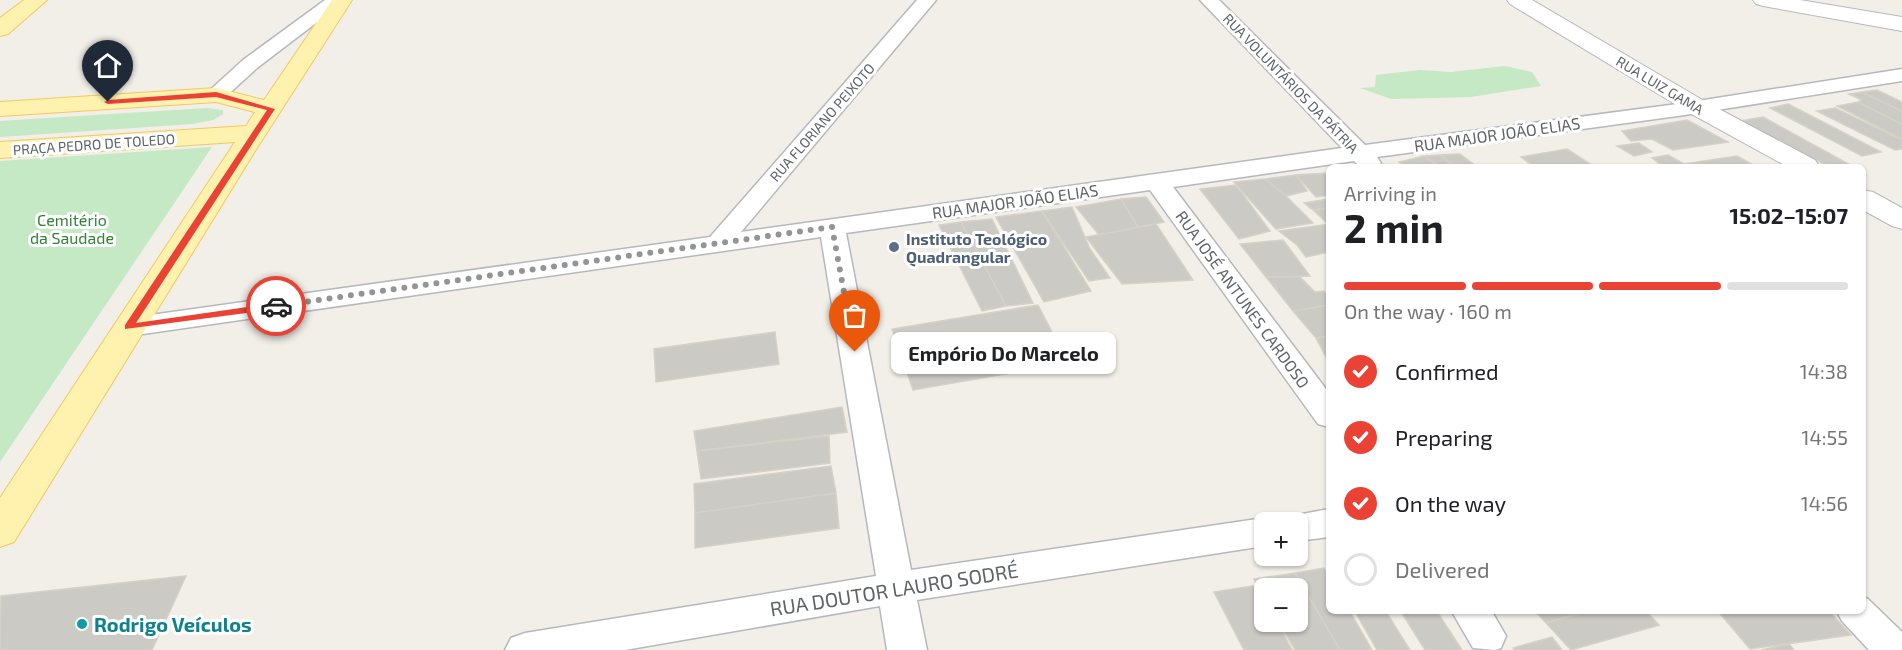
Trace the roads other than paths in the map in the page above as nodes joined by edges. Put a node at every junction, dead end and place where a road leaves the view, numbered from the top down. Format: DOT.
graph roads {
  1 [pos="36,0"];
  2 [pos="337,0"];
  3 [pos="342,0"];
  4 [pos="927,0"];
  5 [pos="1209,0"];
  6 [pos="1517,0"];
  7 [pos="1762,0"];
  8 [pos="1782,0"];
  9 [pos="1808,0"];
  10 [pos="1902,24"];
  11 [pos="0,29"];
  12 [pos="1902,75"];
  13 [pos="221,96"];
  14 [pos="1697,107"];
  15 [pos="0,109"];
  16 [pos="271,109"];
  17 [pos="254,133"];
  18 [pos="188,137"];
  19 [pos="0,150"];
  20 [pos="1366,160"];
  21 [pos="1326,164"];
  22 [pos="1328,164"];
  23 [pos="1801,164"];
  24 [pos="1156,182"];
  25 [pos="1866,200"];
  26 [pos="1902,219"];
  27 [pos="832,227"];
  28 [pos="718,243"];
  29 [pos="129,327"];
  30 [pos="1326,412"];
  31 [pos="1326,523"];
  32 [pos="1308,526"];
  33 [pos="0,531"];
  34 [pos="1254,534"];
  35 [pos="896,588"];
  36 [pos="1859,614"];
  37 [pos="525,650"];
  38 [pos="907,650"];
  39 [pos="1894,650"];
  1 -- 11 [label="main road"];
  2 -- 13 [label="street"];
  3 -- 16 [label="main road"];
  4 -- 28 [label="street, RUA FLORIANO PEIXOTO"];
  5 -- 20 [label="street, RUA VOLUNTÁRIOS DA PÁTRIA"];
  6 -- 14 [label="street, RUA LUIZ GAMA"];
  7 -- 10 [label="street"];
  8 -- 9 [label="street"];
  12 -- 14 [label="street, RUA MAJOR JOÃO ELIAS"];
  13 -- 15 [label="main road"];
  13 -- 16 [label="main road"];
  13 -- 18 [label="main road, PRAÇA PEDRO DE TOLEDO"];
  14 -- 20 [label="street, RUA MAJOR JOÃO ELIAS"];
  14 -- 23 [label="street, RUA LUIZ GAMA"];
  16 -- 17 [label="main road"];
  17 -- 18 [label="main road, PRAÇA PEDRO DE TOLEDO"];
  17 -- 29 [label="main road"];
  18 -- 19 [label="main road, PRAÇA PEDRO DE TOLEDO"];
  20 -- 22 [label="street, RUA MAJOR JOÃO ELIAS"];
  21 -- 24 [label="street, RUA MAJOR JOÃO ELIAS"];
  24 -- 27 [label="street, RUA MAJOR JOÃO ELIAS"];
  24 -- 30 [label="street, RUA JOSÉ ANTUNES CARDOSO"];
  25 -- 26 [label="street"];
  27 -- 28 [label="street, RUA MAJOR JOÃO ELIAS"];
  27 -- 35 [label="street"];
  28 -- 29 [label="street, RUA MAJOR JOÃO ELIAS"];
  29 -- 33 [label="main road"];
  31 -- 32 [label="street"];
  34 -- 35 [label="street, RUA DOUTOR LAURO SODRÉ"];
  35 -- 37 [label="street, RUA DOUTOR LAURO SODRÉ"];
  35 -- 38 [label="street"];
  36 -- 39 [label="street"];
}
